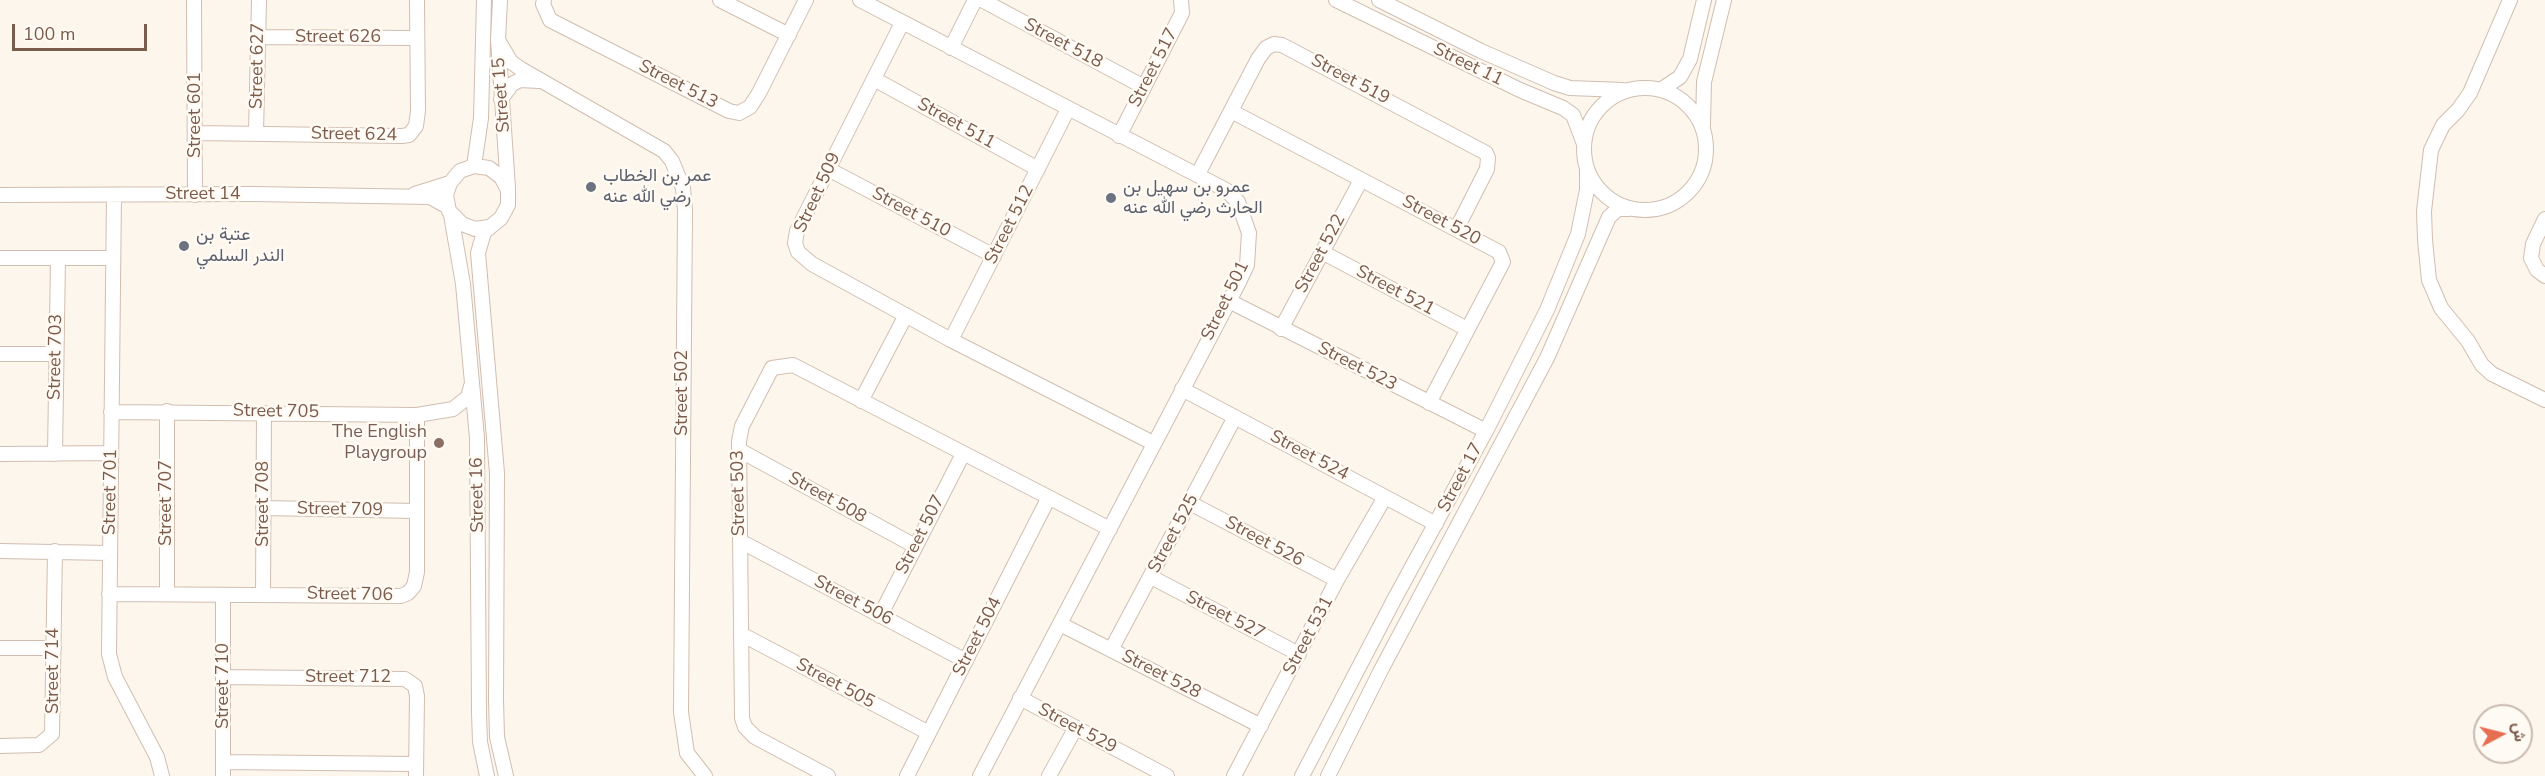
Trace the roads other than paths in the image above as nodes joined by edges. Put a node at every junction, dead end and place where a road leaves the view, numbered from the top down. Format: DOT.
graph roads {
  1 [pos="194,0"];
  2 [pos="259,0"];
  3 [pos="417,0"];
  4 [pos="484,0"];
  5 [pos="500,0"];
  6 [pos="544,0"];
  7 [pos="720,0"];
  8 [pos="806,0"];
  9 [pos="975,0"];
  10 [pos="982,0"];
  11 [pos="1180,0"];
  12 [pos="1336,0"];
  13 [pos="1379,0"];
  14 [pos="1704,0"];
  15 [pos="1724,0"];
  16 [pos="2510,0"];
  17 [pos="866,1"];
  18 [pos="902,22"];
  19 [pos="789,34"];
  20 [pos="259,37"];
  21 [pos="417,38"];
  22 [pos="498,40"];
  23 [pos="951,48"];
  24 [pos="874,79"];
  25 [pos="541,81"];
  26 [pos="1144,87"];
  27 [pos="1662,90"];
  28 [pos="1625,91"];
  29 [pos="501,99"];
  30 [pos="1068,109"];
  31 [pos="1231,111"];
  32 [pos="1704,130"];
  33 [pos="197,133"];
  34 [pos="256,133"];
  35 [pos="1119,136"];
  36 [pos="1584,144"];
  37 [pos="474,166"];
  38 [pos="828,169"];
  39 [pos="1038,169"];
  40 [pos="1587,169"];
  41 [pos="1198,174"];
  42 [pos="1361,180"];
  43 [pos="450,183"];
  44 [pos="508,190"];
  45 [pos="0,195"];
  46 [pos="114,195"];
  47 [pos="195,195"];
  48 [pos="406,197"];
  49 [pos="1629,209"];
  50 [pos="450,211"];
  51 [pos="2545,219"];
  52 [pos="489,227"];
  53 [pos="1457,228"];
  54 [pos="1322,252"];
  55 [pos="994,256"];
  56 [pos="0,258"];
  57 [pos="113,258"];
  58 [pos="58,259"];
  59 [pos="2545,276"];
  60 [pos="1229,302"];
  61 [pos="906,315"];
  62 [pos="1281,329"];
  63 [pos="1467,329"];
  64 [pos="951,340"];
  65 [pos="0,354"];
  66 [pos="55,354"];
  67 [pos="472,384"];
  68 [pos="1182,389"];
  69 [pos="2545,400"];
  70 [pos="861,401"];
  71 [pos="1429,403"];
  72 [pos="167,411"];
  73 [pos="111,412"];
  74 [pos="441,412"];
  75 [pos="264,413"];
  76 [pos="417,415"];
  77 [pos="1235,417"];
  78 [pos="1486,430"];
  79 [pos="477,438"];
  80 [pos="1153,443"];
  81 [pos="739,450"];
  82 [pos="111,453"];
  83 [pos="0,454"];
  84 [pos="55,454"];
  85 [pos="963,454"];
  86 [pos="478,474"];
  87 [pos="1385,497"];
  88 [pos="1048,499"];
  89 [pos="1190,503"];
  90 [pos="263,508"];
  91 [pos="416,512"];
  92 [pos="1436,524"];
  93 [pos="1110,529"];
  94 [pos="740,542"];
  95 [pos="915,546"];
  96 [pos="498,550"];
  97 [pos="0,551"];
  98 [pos="56,552"];
  99 [pos="110,554"];
  100 [pos="1151,577"];
  101 [pos="1337,580"];
  102 [pos="109,594"];
  103 [pos="167,594"];
  104 [pos="224,595"];
  105 [pos="263,595"];
  106 [pos="1395,598"];
  107 [pos="880,616"];
  108 [pos="479,623"];
  109 [pos="1060,624"];
  110 [pos="741,634"];
  111 [pos="0,648"];
  112 [pos="54,648"];
  113 [pos="1112,650"];
  114 [pos="1299,654"];
  115 [pos="966,661"];
  116 [pos="1381,670"];
  117 [pos="224,677"];
  118 [pos="1020,698"];
  119 [pos="496,700"];
  120 [pos="1261,726"];
  121 [pos="1075,729"];
  122 [pos="929,733"];
  123 [pos="0,746"];
  124 [pos="223,769"];
  125 [pos="416,770"];
  126 [pos="162,776"];
  127 [pos="487,776"];
  128 [pos="506,776"];
  129 [pos="705,776"];
  130 [pos="828,776"];
  131 [pos="907,776"];
  132 [pos="980,776"];
  133 [pos="1049,776"];
  134 [pos="1167,776"];
  135 [pos="1234,776"];
  136 [pos="1302,776"];
  137 [pos="1328,776"];
  1 -- 33 [label="street, Street 601"];
  2 -- 20 [label="street, Street 627"];
  3 -- 21 [label="street, Street 624"];
  4 -- 37 [label="street, Street 15"];
  5 -- 22 [label="street, Street 15"];
  6 -- 19 [label="street, Street 513"];
  7 -- 19 [label="street"];
  8 -- 19 [label="street, Street 513"];
  9 -- 23 [label="street"];
  10 -- 26 [label="street, Street 518"];
  11 -- 26 [label="street, Street 517"];
  12 -- 36 [label="street, Street 11"];
  13 -- 28 [label="street, Street 11"];
  14 -- 27 [label="street"];
  15 -- 32 [label="street"];
  16 -- 69 [label="street"];
  17 -- 18 [label="street, Street 501"];
  18 -- 23 [label="street, Street 501"];
  18 -- 24 [label="street, Street 509"];
  20 -- 21 [label="street, Street 626"];
  20 -- 34 [label="street, Street 627"];
  21 -- 34 [label="street, Street 624"];
  22 -- 25 [label="street, Street 502"];
  22 -- 29 [label="street, Street 15"];
  23 -- 30 [label="street, Street 501"];
  24 -- 38 [label="street, Street 509"];
  24 -- 39 [label="street, Street 511"];
  25 -- 29 [label="street"];
  25 -- 129 [label="street, Street 502"];
  26 -- 35 [label="street, Street 517"];
  27 -- 28 [label="street"];
  27 -- 32 [label="street"];
  28 -- 36 [label="street"];
  29 -- 44 [label="street, Street 15"];
  30 -- 35 [label="street, Street 501"];
  30 -- 39 [label="street, Street 512"];
  31 -- 41 [label="street, Street 519"];
  31 -- 42 [label="street, Street 520"];
  31 -- 53 [label="street, Street 519"];
  32 -- 49 [label="street"];
  33 -- 34 [label="street, Street 624"];
  33 -- 47 [label="street, Street 601"];
  35 -- 41 [label="street, Street 501"];
  36 -- 40 [label="street"];
  37 -- 43 [label="street"];
  37 -- 44 [label="street"];
  38 -- 55 [label="street, Street 510"];
  38 -- 61 [label="street, Street 509"];
  39 -- 55 [label="street, Street 512"];
  40 -- 49 [label="street"];
  40 -- 78 [label="street, Street 17"];
  41 -- 60 [label="street, Street 501"];
  42 -- 53 [label="street, Street 520"];
  42 -- 54 [label="street, Street 522"];
  43 -- 48 [label="street, Street 14"];
  43 -- 50 [label="street"];
  44 -- 52 [label="street"];
  45 -- 46 [label="street, Street 14"];
  46 -- 47 [label="street, Street 14"];
  46 -- 57 [label="street, Street 701"];
  47 -- 48 [label="street, Street 14"];
  48 -- 50 [label="street, Street 14"];
  49 -- 116 [label="street, Street 17"];
  50 -- 52 [label="street"];
  50 -- 67 [label="street, Street 16"];
  51 -- 59 [label="street"];
  52 -- 96 [label="street, Street 16"];
  53 -- 63 [label="street, Street 520"];
  54 -- 62 [label="street, Street 522"];
  54 -- 63 [label="street, Street 521"];
  55 -- 64 [label="street, Street 512"];
  56 -- 58 [label="street"];
  57 -- 58 [label="street"];
  57 -- 73 [label="street, Street 701"];
  58 -- 66 [label="street, Street 703"];
  60 -- 62 [label="street, Street 523"];
  60 -- 68 [label="street, Street 501"];
  61 -- 64 [label="street, Street 509"];
  61 -- 70 [label="street"];
  62 -- 71 [label="street, Street 523"];
  63 -- 71 [label="street, Street 520"];
  64 -- 80 [label="street, Street 509"];
  65 -- 66 [label="street"];
  66 -- 84 [label="street, Street 703"];
  67 -- 74 [label="street, Street 705"];
  67 -- 79 [label="street, Street 16"];
  68 -- 77 [label="street, Street 524"];
  68 -- 80 [label="street, Street 501"];
  70 -- 81 [label="street, Street 503"];
  70 -- 85 [label="street, Street 503"];
  71 -- 78 [label="street, Street 523"];
  72 -- 73 [label="street, Street 705"];
  72 -- 75 [label="street, Street 705"];
  72 -- 103 [label="street, Street 707"];
  73 -- 82 [label="street, Street 701"];
  74 -- 76 [label="street, Street 705"];
  74 -- 79 [label="street, Street 705"];
  75 -- 76 [label="street, Street 705"];
  75 -- 90 [label="street, Street 708"];
  76 -- 91 [label="street, Street 706"];
  77 -- 87 [label="street, Street 524"];
  77 -- 89 [label="street, Street 525"];
  78 -- 92 [label="street, Street 17"];
  79 -- 86 [label="street, Street 16"];
  80 -- 93 [label="street, Street 501"];
  81 -- 94 [label="street, Street 503"];
  81 -- 95 [label="street, Street 508"];
  82 -- 84 [label="street"];
  82 -- 99 [label="street, Street 701"];
  83 -- 84 [label="street"];
  85 -- 88 [label="street, Street 503"];
  85 -- 95 [label="street, Street 507"];
  86 -- 96 [label="street"];
  86 -- 108 [label="street, Street 16"];
  87 -- 92 [label="street, Street 524"];
  87 -- 101 [label="street, Street 531"];
  88 -- 93 [label="street, Street 503"];
  88 -- 115 [label="street, Street 504"];
  89 -- 100 [label="street, Street 525"];
  89 -- 101 [label="street, Street 526"];
  90 -- 91 [label="street, Street 709"];
  90 -- 105 [label="street, Street 708"];
  91 -- 105 [label="street, Street 706"];
  92 -- 106 [label="street, Street 17"];
  93 -- 109 [label="street, Street 501"];
  94 -- 107 [label="street, Street 506"];
  94 -- 110 [label="street, Street 503"];
  95 -- 107 [label="street, Street 507"];
  96 -- 119 [label="street, Street 16"];
  97 -- 98 [label="street"];
  98 -- 99 [label="street"];
  98 -- 112 [label="street, Street 714"];
  99 -- 102 [label="street, Street 701"];
  100 -- 113 [label="street, Street 525"];
  100 -- 114 [label="street, Street 527"];
  101 -- 114 [label="street, Street 531"];
  102 -- 103 [label="street, Street 706"];
  102 -- 126 [label="street, Street 701"];
  103 -- 104 [label="street, Street 706"];
  104 -- 105 [label="street, Street 706"];
  104 -- 117 [label="street, Street 710"];
  106 -- 116 [label="street"];
  106 -- 136 [label="street, Street 17"];
  107 -- 115 [label="street, Street 506"];
  108 -- 119 [label="street"];
  108 -- 127 [label="street, Street 16"];
  109 -- 113 [label="street, Street 528"];
  109 -- 118 [label="street, Street 501"];
  110 -- 122 [label="street, Street 505"];
  110 -- 130 [label="street, Street 503"];
  111 -- 112 [label="street"];
  112 -- 123 [label="street, Street 714"];
  113 -- 120 [label="street, Street 528"];
  114 -- 120 [label="street, Street 531"];
  115 -- 122 [label="street, Street 504"];
  116 -- 137 [label="street, Street 17"];
  117 -- 124 [label="street, Street 710"];
  117 -- 125 [label="street, Street 712"];
  118 -- 121 [label="street, Street 529"];
  118 -- 132 [label="street, Street 501"];
  119 -- 128 [label="street, Street 16"];
  120 -- 135 [label="street, Street 531"];
  121 -- 133 [label="street"];
  121 -- 134 [label="street, Street 529"];
  122 -- 131 [label="street, Street 504"];
  124 -- 125 [label="street"];
}
